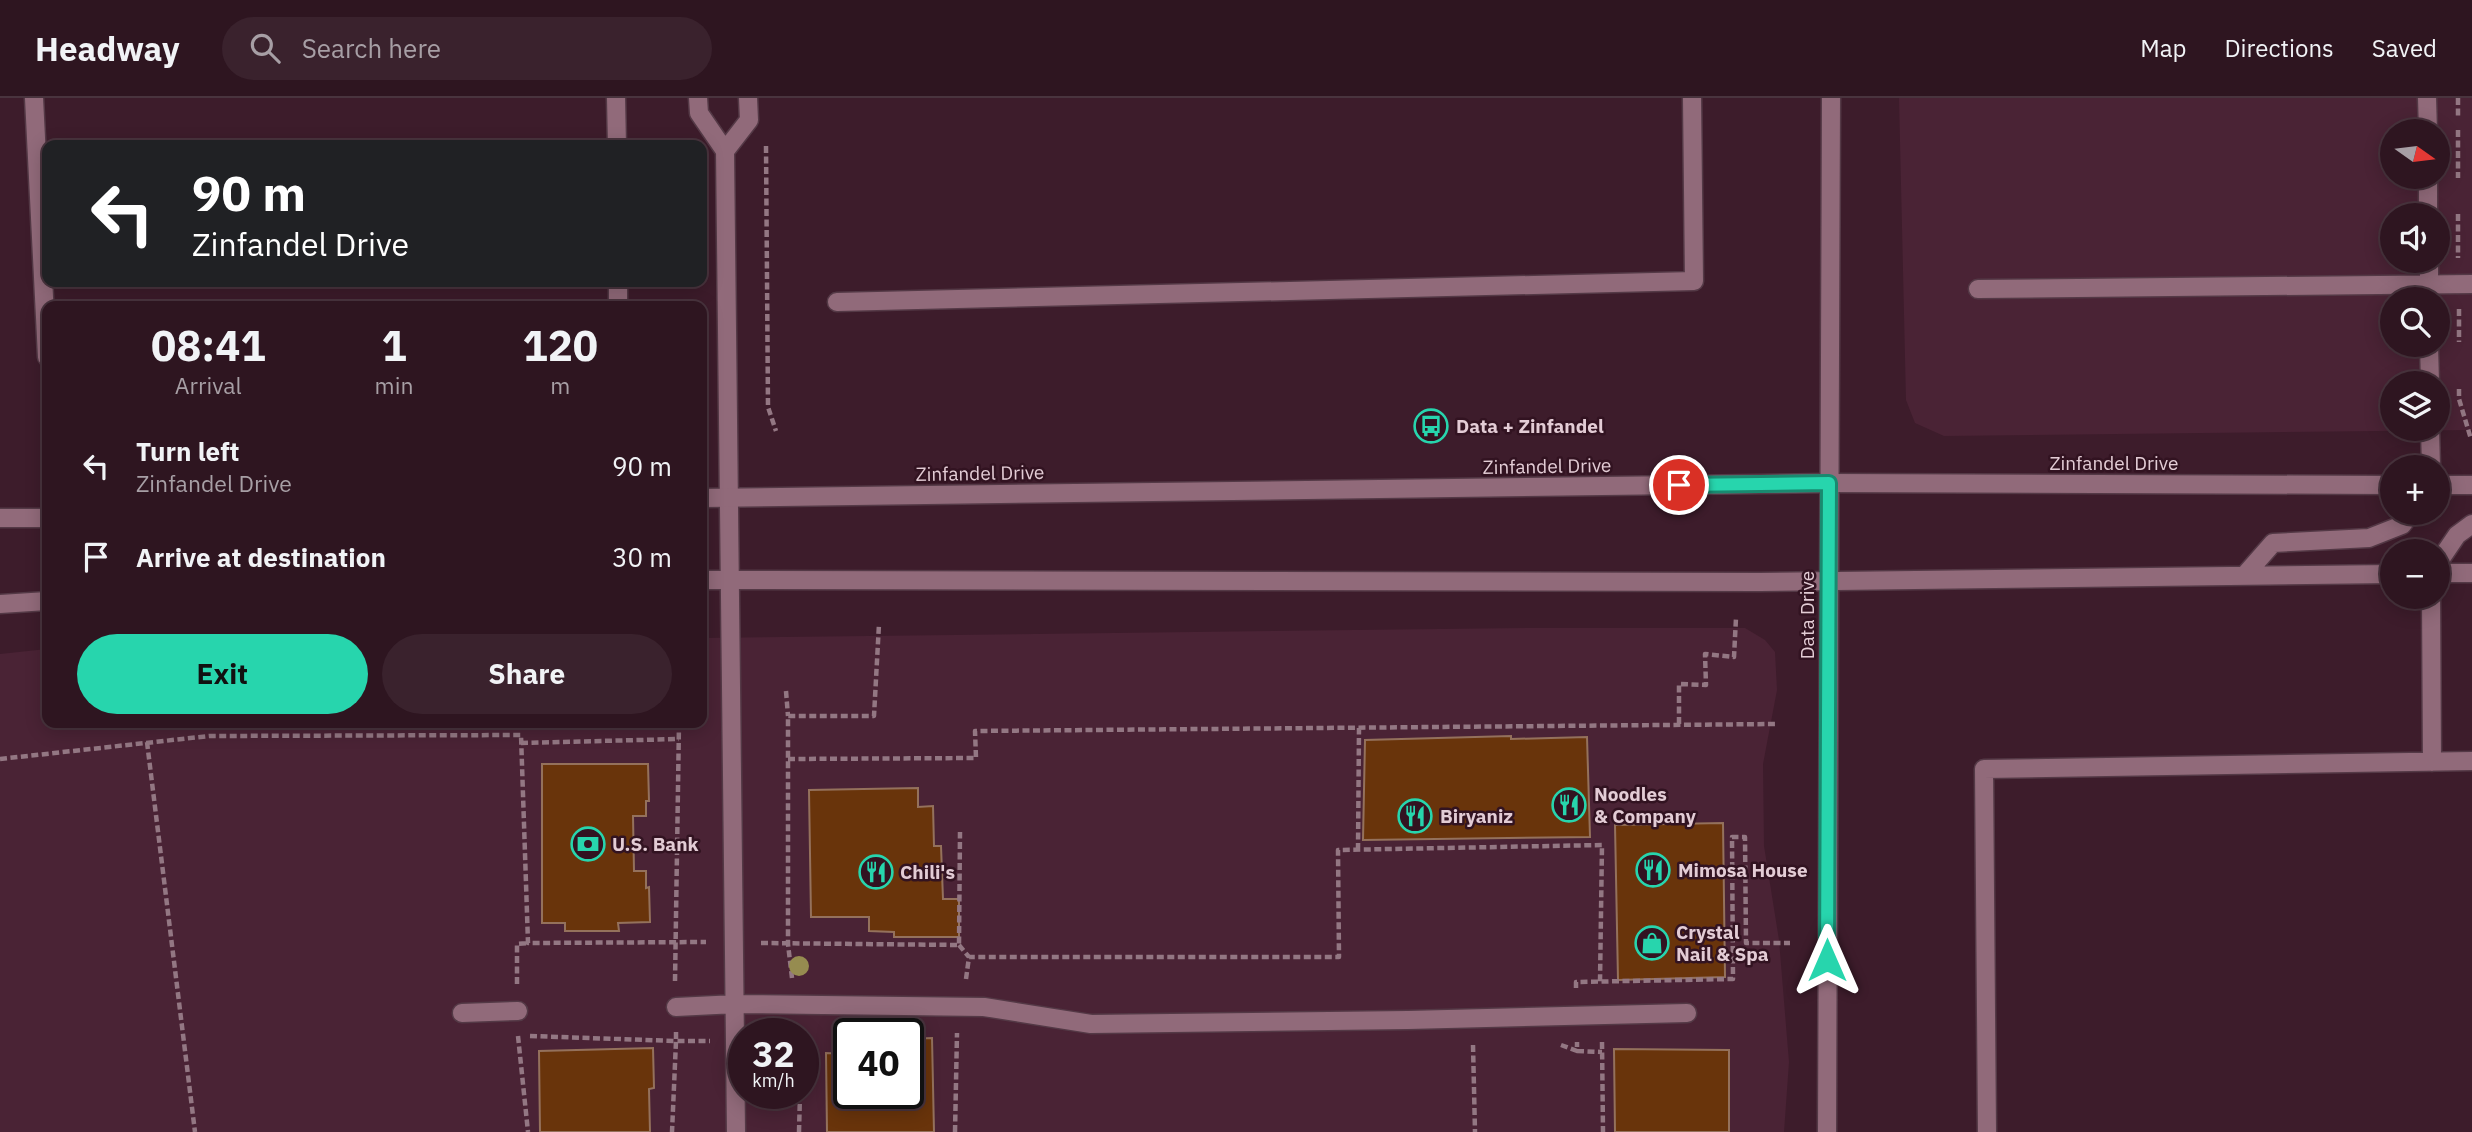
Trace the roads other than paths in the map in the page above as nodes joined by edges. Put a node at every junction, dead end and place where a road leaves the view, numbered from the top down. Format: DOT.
graph roads {
  1 [pos="34,98"];
  2 [pos="616,98"];
  3 [pos="698,98"];
  4 [pos="748,98"];
  5 [pos="1692,98"];
  6 [pos="1831,98"];
  7 [pos="2427,98"];
  8 [pos="2428,119"];
  9 [pos="617,140"];
  10 [pos="725,151"];
  11 [pos="42,244"];
  12 [pos="2472,284"];
  13 [pos="2450,288"];
  14 [pos="1978,289"];
  15 [pos="2380,292"];
  16 [pos="837,302"];
  17 [pos="1829,483"];
  18 [pos="2380,485"];
  19 [pos="2450,485"];
  20 [pos="2472,485"];
  21 [pos="707,498"];
  22 [pos="729,498"];
  23 [pos="0,518"];
  24 [pos="42,518"];
  25 [pos="2472,524"];
  26 [pos="2402,525"];
  27 [pos="2450,544"];
  28 [pos="2450,573"];
  29 [pos="2472,573"];
  30 [pos="2380,574"];
  31 [pos="2244,576"];
  32 [pos="730,579"];
  33 [pos="707,580"];
  34 [pos="1828,582"];
  35 [pos="42,601"];
  36 [pos="0,604"];
  37 [pos="2431,609"];
  38 [pos="2472,761"];
  39 [pos="2432,762"];
  40 [pos="736,1004"];
  41 [pos="676,1006"];
  42 [pos="518,1011"];
  43 [pos="462,1013"];
  44 [pos="1687,1013"];
  45 [pos="736,1132"];
  46 [pos="1826,1132"];
  47 [pos="1987,1132"];
  1 -- 11 [label="main road"];
  2 -- 9 [label="main road"];
  3 -- 10 [label="main road"];
  4 -- 10 [label="main road"];
  5 -- 16 [label="main road"];
  6 -- 17 [label="main road, Data Drive"];
  7 -- 8 [label="main road"];
  10 -- 22 [label="main road"];
  12 -- 13 [label="main road"];
  14 -- 15 [label="main road"];
  17 -- 18 [label="main road, Zinfandel Drive"];
  17 -- 22 [label="main road, Zinfandel Drive"];
  17 -- 34 [label="main road, Data Drive"];
  19 -- 20 [label="main road"];
  21 -- 22 [label="main road, Zinfandel Drive"];
  22 -- 32 [label="main road"];
  23 -- 24 [label="main road"];
  25 -- 27 [label="main road"];
  26 -- 31 [label="main road"];
  28 -- 29 [label="main road"];
  30 -- 31 [label="main road"];
  31 -- 34 [label="main road"];
  32 -- 33 [label="main road"];
  32 -- 34 [label="main road"];
  32 -- 40 [label="main road"];
  34 -- 46 [label="main road, Data Drive"];
  35 -- 36 [label="main road"];
  37 -- 39 [label="main road"];
  38 -- 39 [label="main road"];
  39 -- 47 [label="main road"];
  40 -- 41 [label="main road"];
  40 -- 44 [label="main road"];
  40 -- 45 [label="main road"];
  42 -- 43 [label="main road"];
}
